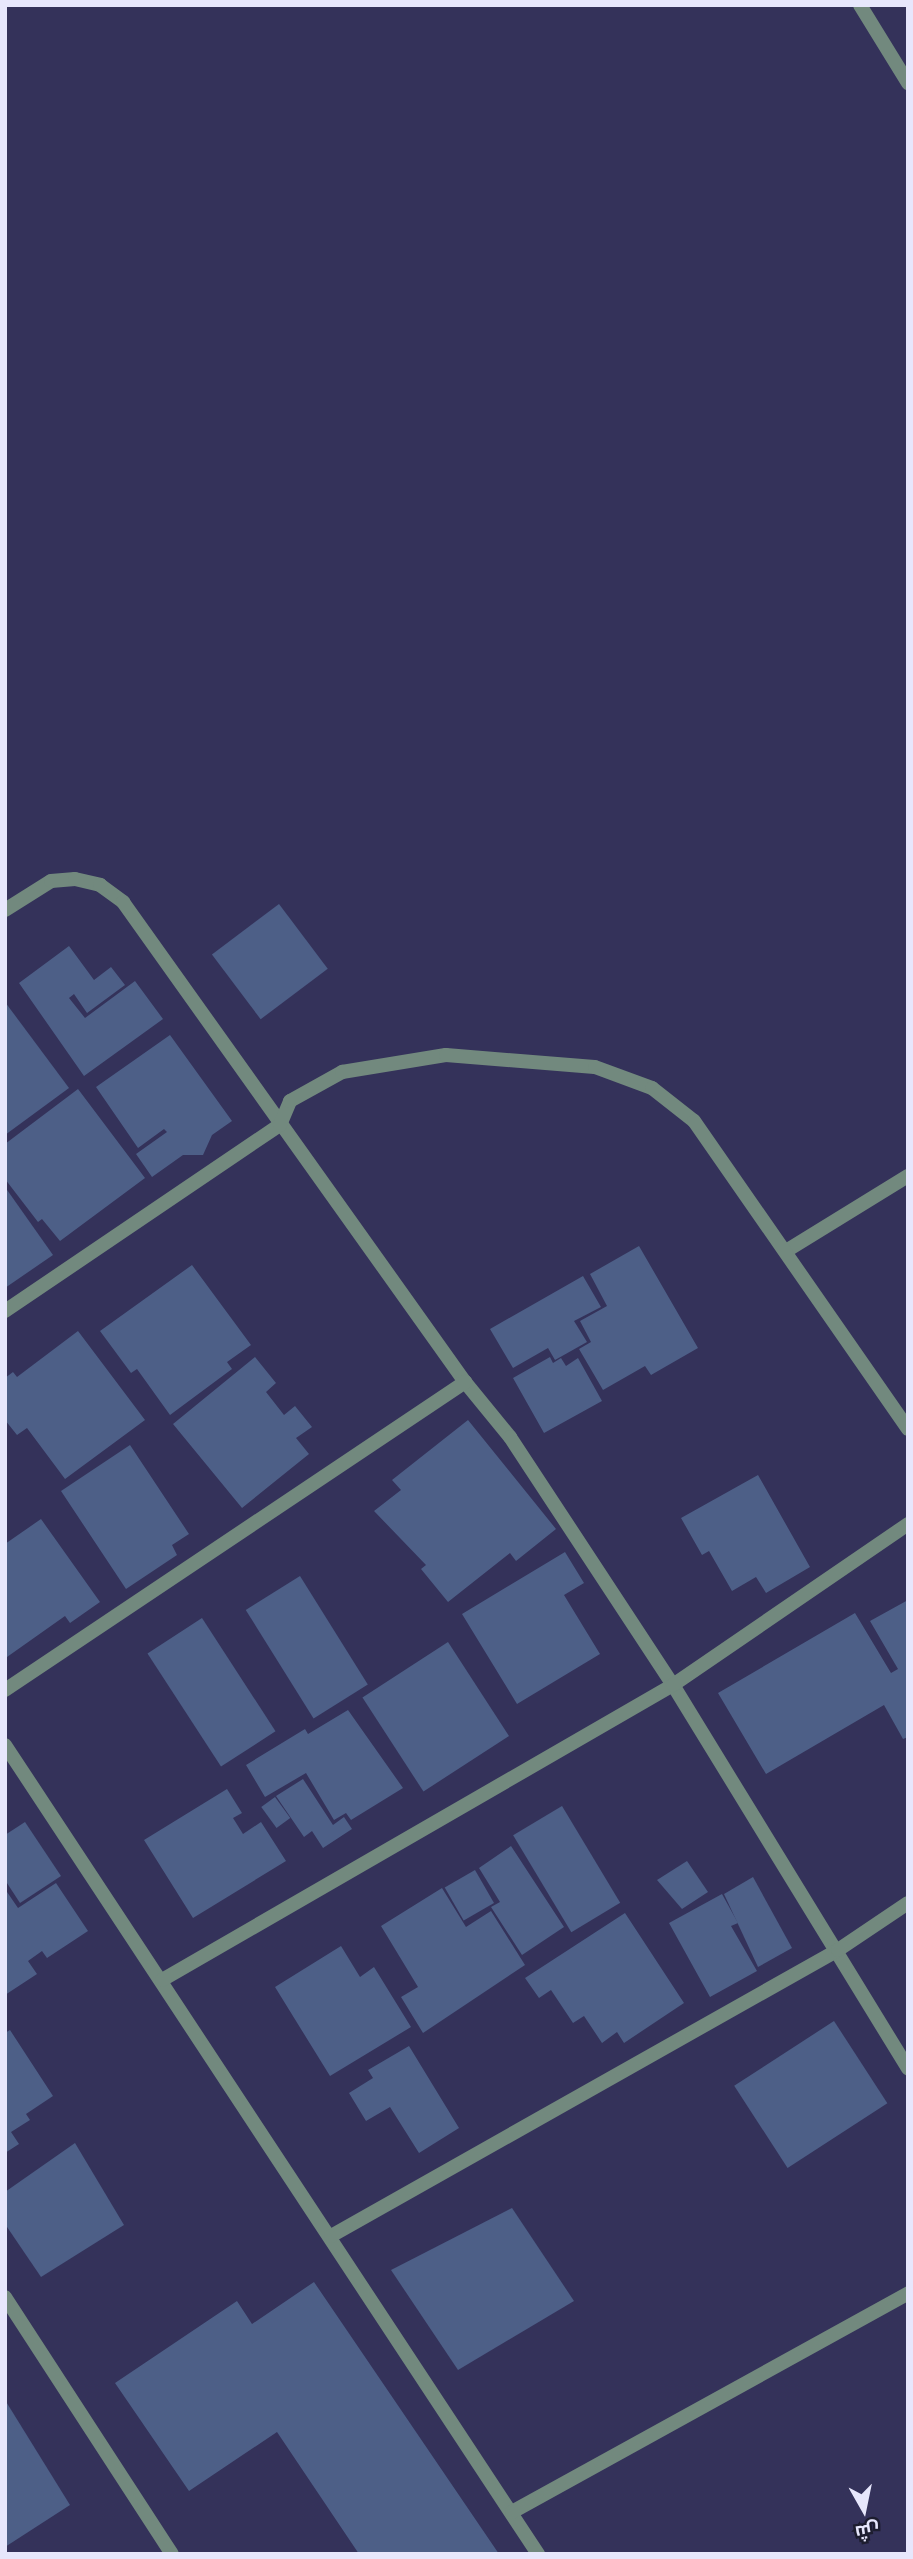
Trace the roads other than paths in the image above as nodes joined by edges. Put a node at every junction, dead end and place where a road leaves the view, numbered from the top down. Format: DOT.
graph roads {
  1 [pos="860,5"];
  2 [pos="908,83"];
  3 [pos="5,910"];
  4 [pos="280,1125"];
  5 [pos="908,1176"];
  6 [pos="786,1251"];
  7 [pos="5,1311"];
  8 [pos="466,1381"];
  9 [pos="908,1429"];
  10 [pos="908,1524"];
  11 [pos="673,1685"];
  12 [pos="5,1690"];
  13 [pos="5,1745"];
  14 [pos="11,1765"];
  15 [pos="908,1903"];
  16 [pos="838,1950"];
  17 [pos="162,1979"];
  18 [pos="908,2068"];
  19 [pos="331,2236"];
  20 [pos="908,2292"];
  21 [pos="5,2297"];
  22 [pos="512,2512"];
  23 [pos="172,2554"];
  24 [pos="538,2554"];
  1 -- 2 [label="street"];
  3 -- 4 [label="street"];
  4 -- 6 [label="street"];
  4 -- 7 [label="street"];
  4 -- 8 [label="street"];
  5 -- 6 [label="street"];
  6 -- 9 [label="street"];
  8 -- 11 [label="street"];
  8 -- 12 [label="street"];
  10 -- 11 [label="street"];
  11 -- 16 [label="street"];
  11 -- 17 [label="street"];
  13 -- 14 [label="street"];
  14 -- 17 [label="street"];
  15 -- 16 [label="street"];
  16 -- 18 [label="street"];
  16 -- 19 [label="street"];
  17 -- 19 [label="street"];
  19 -- 22 [label="street"];
  20 -- 22 [label="street"];
  21 -- 23 [label="street"];
  22 -- 24 [label="street"];
}
